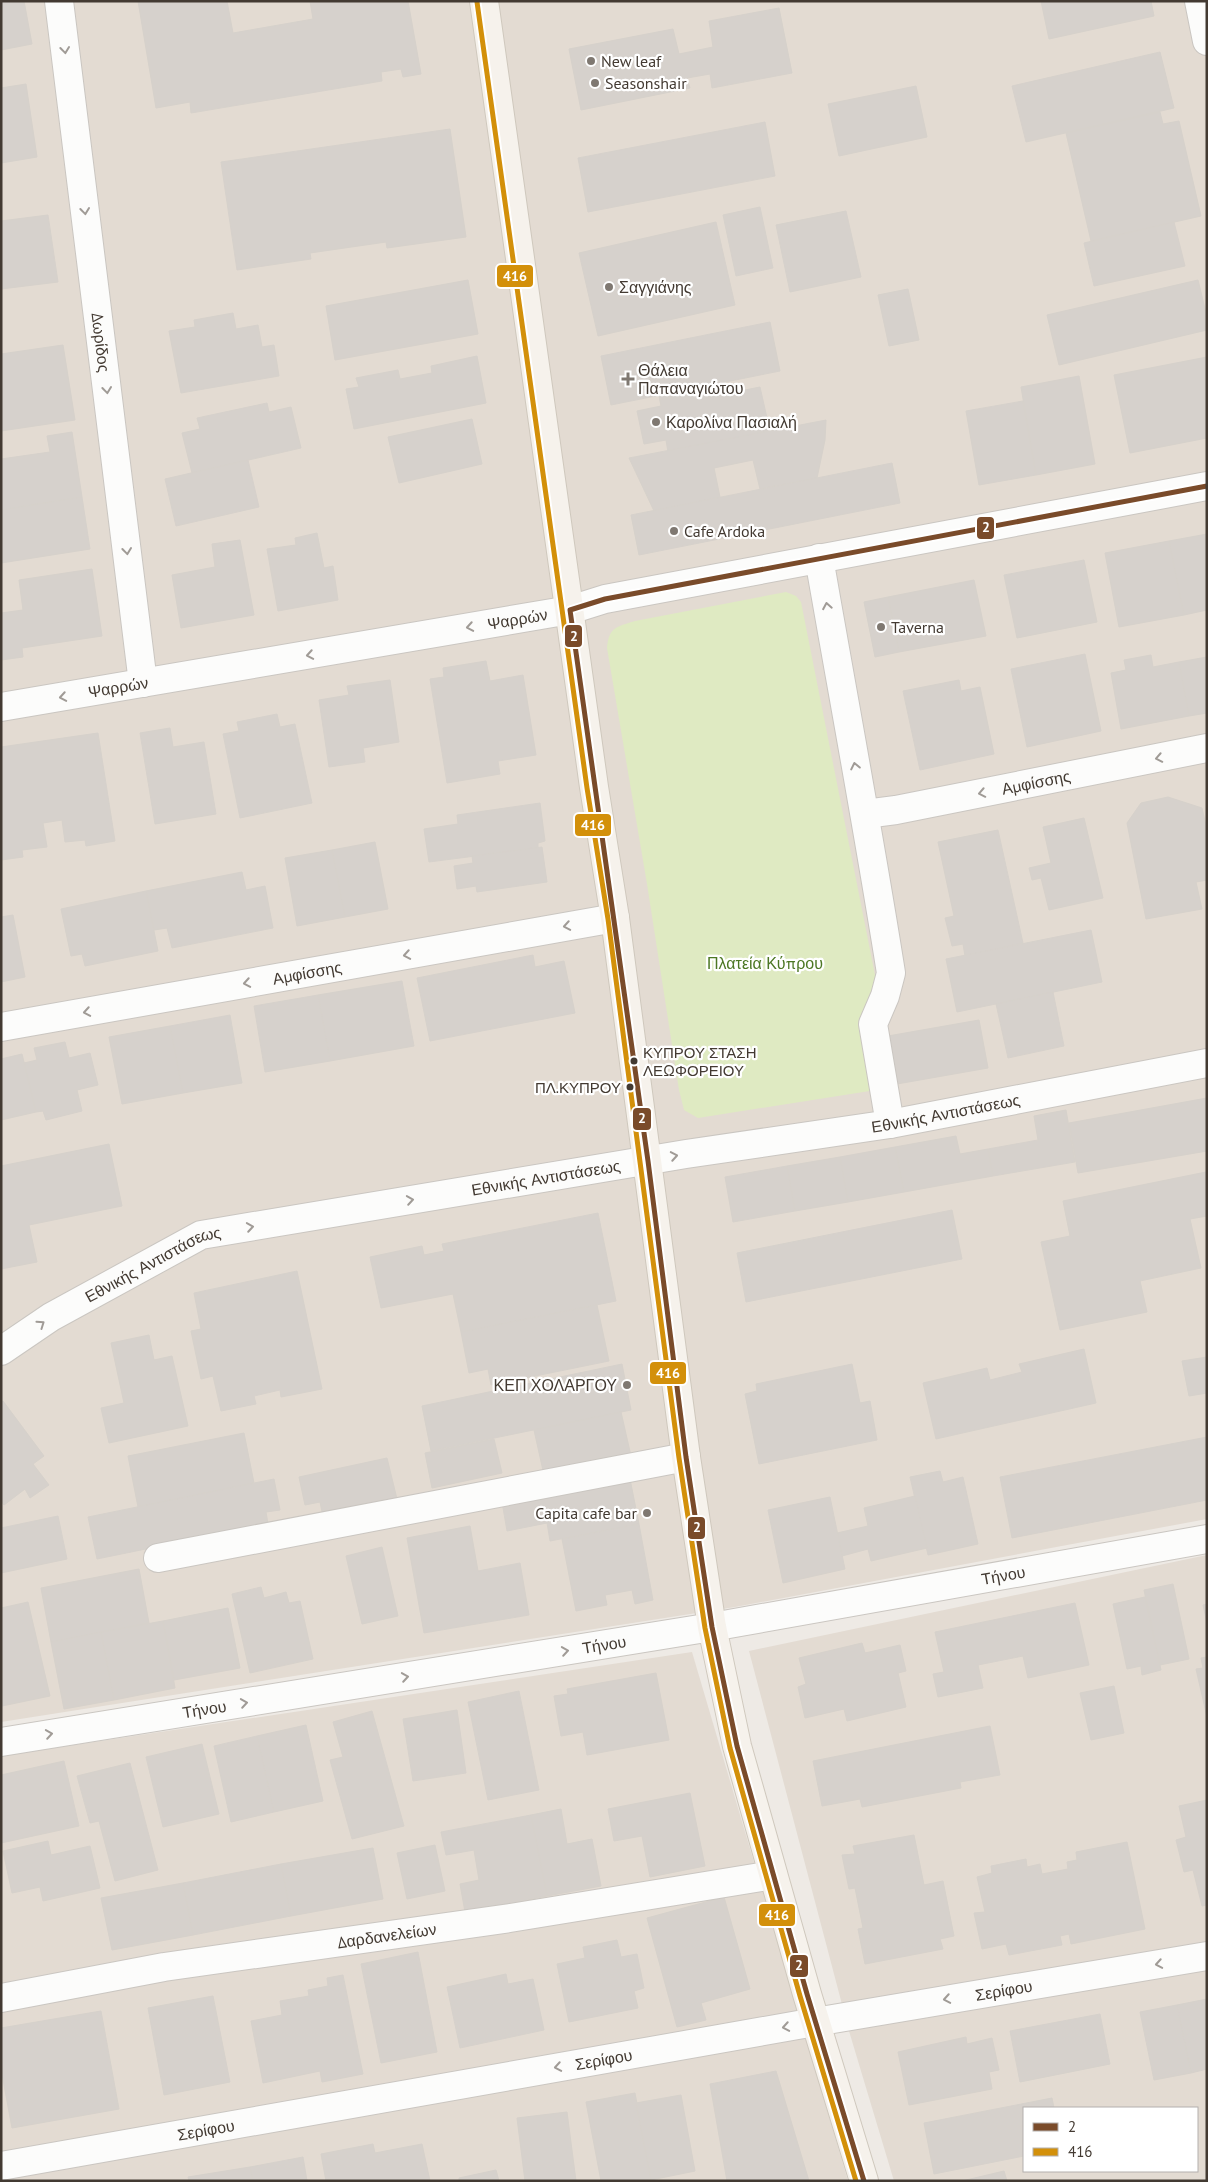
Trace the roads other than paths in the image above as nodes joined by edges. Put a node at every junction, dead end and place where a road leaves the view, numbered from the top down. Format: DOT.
graph roads {
  1 [pos="60,1"];
  2 [pos="484,1"];
  3 [pos="1199,1"];
  4 [pos="1207,41"];
  5 [pos="1207,486"];
  6 [pos="819,558"];
  7 [pos="570,610"];
  8 [pos="143,683"];
  9 [pos="1,707"];
  10 [pos="1207,748"];
  11 [pos="865,814"];
  12 [pos="615,918"];
  13 [pos="1,1027"];
  14 [pos="1207,1063"];
  15 [pos="890,1124"];
  16 [pos="648,1161"];
  17 [pos="1,1351"];
  18 [pos="686,1457"];
  19 [pos="1207,1539"];
  20 [pos="158,1558"];
  21 [pos="712,1627"];
  22 [pos="1,1742"];
  23 [pos="773,1875"];
  24 [pos="1207,1956"];
  25 [pos="1,1998"];
  26 [pos="815,2022"];
  27 [pos="1,2166"];
  28 [pos="864,2181"];
  1 -- 8 [label="street, Δωρίδος, one-way"];
  2 -- 7 [label="street"];
  3 -- 4 [label="street"];
  5 -- 6 [label="street, Ψαρρών"];
  6 -- 7 [label="street, Ψαρρών"];
  11 -- 6 [label="street, one-way"];
  7 -- 8 [label="street, Ψαρρών, one-way"];
  7 -- 12 [label="street"];
  8 -- 9 [label="street, Ψαρρών, one-way"];
  10 -- 11 [label="street, Αμφίσσης, one-way"];
  11 -- 15 [label="street"];
  12 -- 13 [label="street, Αμφίσσης, one-way"];
  12 -- 16 [label="street"];
  14 -- 15 [label="street, Εθνικής Αντιστάσεως"];
  16 -- 15 [label="street, Εθνικής Αντιστάσεως, one-way"];
  17 -- 16 [label="street, Εθνικής Αντιστάσεως, one-way"];
  16 -- 18 [label="street"];
  18 -- 20 [label="street"];
  18 -- 21 [label="street"];
  19 -- 21 [label="street, Τήνου"];
  22 -- 21 [label="street, Τήνου, one-way"];
  21 -- 23 [label="street"];
  23 -- 25 [label="street, Δαρδανελείων"];
  23 -- 26 [label="street"];
  24 -- 26 [label="street, Σερίφου, one-way"];
  26 -- 27 [label="street, Σερίφου, one-way"];
  26 -- 28 [label="street"];
}
